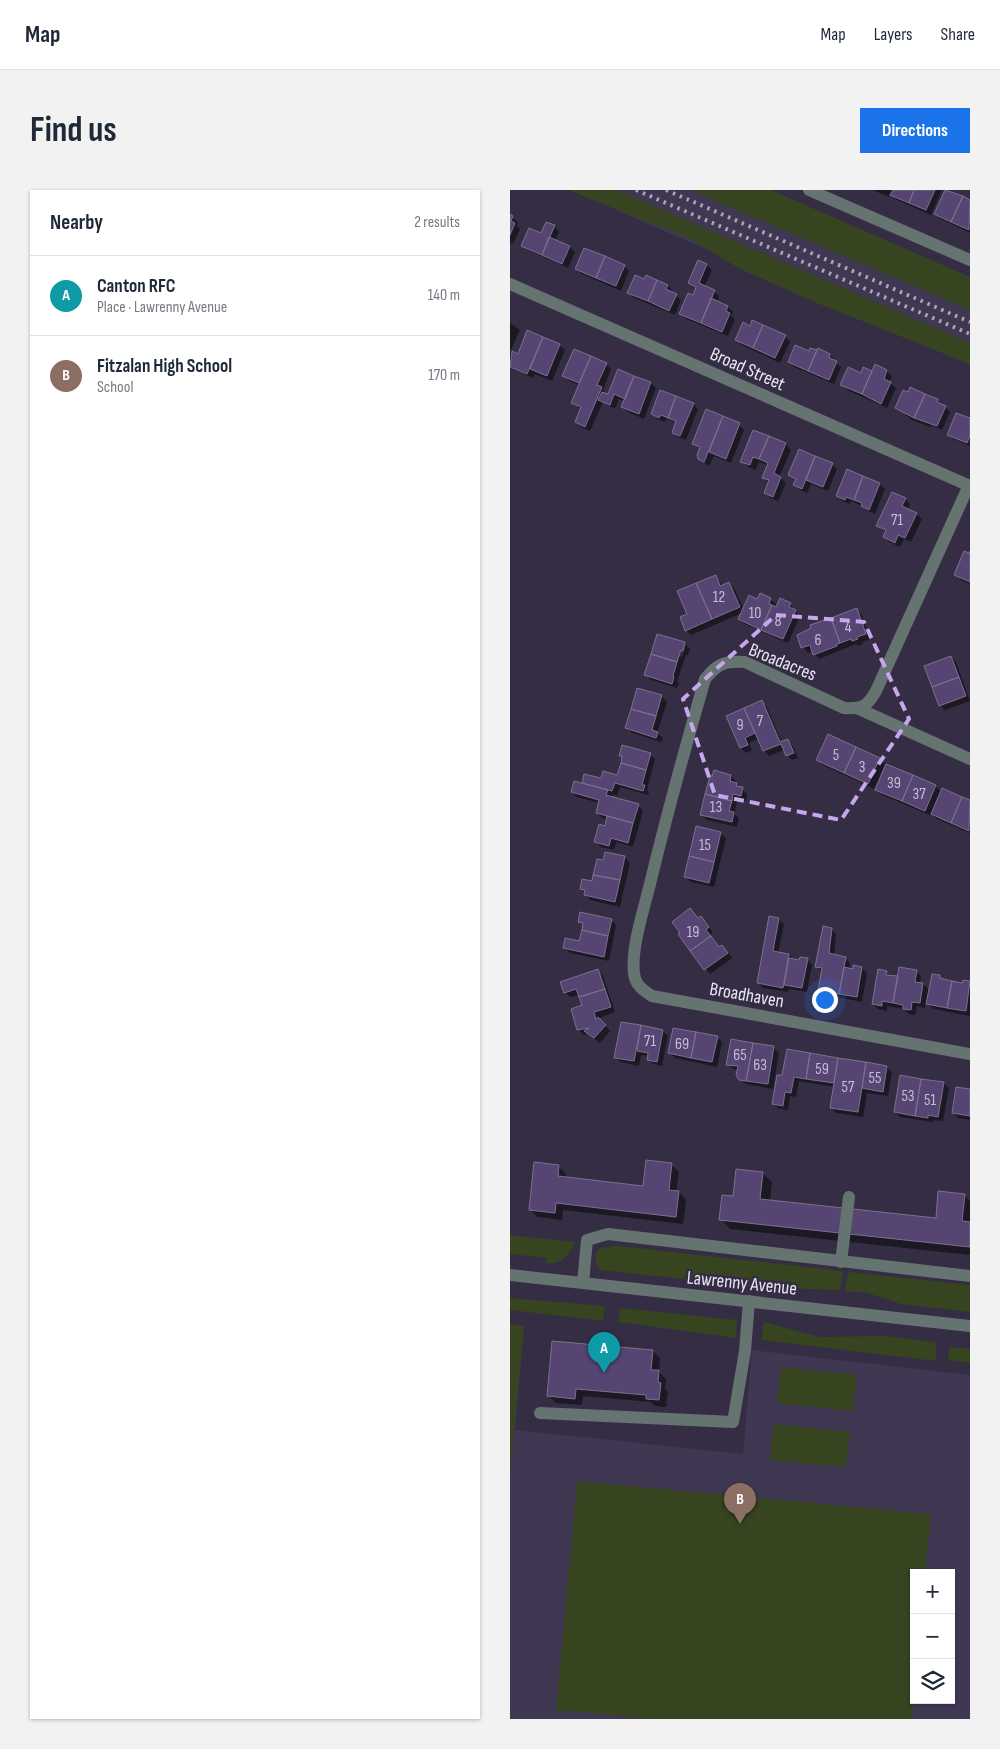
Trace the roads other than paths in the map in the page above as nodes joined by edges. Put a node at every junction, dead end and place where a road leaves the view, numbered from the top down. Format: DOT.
graph roads {
  1 [pos="809,190"];
  2 [pos="970,260"];
  3 [pos="510,284"];
  4 [pos="969,486"];
  5 [pos="859,708"];
  6 [pos="970,759"];
  7 [pos="639,987"];
  8 [pos="970,1054"];
  9 [pos="849,1197"];
  10 [pos="840,1262"];
  11 [pos="510,1275"];
  12 [pos="970,1276"];
  13 [pos="583,1283"];
  14 [pos="749,1301"];
  15 [pos="970,1326"];
  16 [pos="540,1412"];
  1 -- 2 [label="street"];
  3 -- 4 [label="street, Broad Street"];
  4 -- 5 [label="street"];
  5 -- 6 [label="street, Broadacres"];
  5 -- 7 [label="street, Broadacres"];
  7 -- 8 [label="street, Broadhaven"];
  9 -- 10 [label="street"];
  10 -- 12 [label="street"];
  10 -- 13 [label="street"];
  11 -- 13 [label="street, Lawrenny Avenue"];
  13 -- 14 [label="street, Lawrenny Avenue"];
  14 -- 15 [label="street, Lawrenny Avenue"];
  14 -- 16 [label="street"];
}
